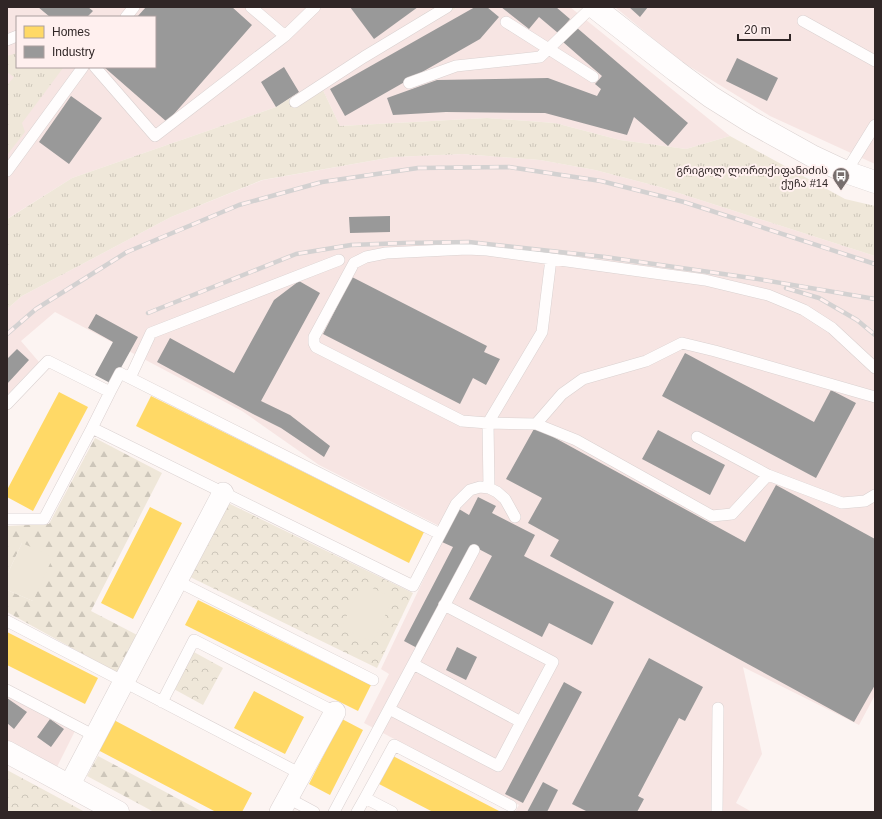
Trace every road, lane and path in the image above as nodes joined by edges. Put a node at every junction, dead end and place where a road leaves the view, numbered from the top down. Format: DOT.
graph roads {
  1 [pos="134,7"];
  2 [pos="251,7"];
  3 [pos="315,7"];
  4 [pos="447,7"];
  5 [pos="593,7"];
  6 [pos="127,16"];
  7 [pos="803,20"];
  8 [pos="506,22"];
  9 [pos="285,36"];
  10 [pos="549,48"];
  11 [pos="875,62"];
  12 [pos="82,68"];
  13 [pos="96,68"];
  14 [pos="593,77"];
  15 [pos="409,83"];
  16 [pos="296,102"];
  17 [pos="875,125"];
  18 [pos="7,170"];
  19 [pos="846,172"];
  20 [pos="875,182"];
  21 [pos="551,259"];
  22 [pos="339,260"];
  23 [pos="875,368"];
  24 [pos="130,378"];
  25 [pos="110,392"];
  26 [pos="875,397"];
  27 [pos="7,404"];
  28 [pos="488,423"];
  29 [pos="536,424"];
  30 [pos="92,428"];
  31 [pos="697,437"];
  32 [pos="768,475"];
  33 [pos="489,488"];
  34 [pos="223,493"];
  35 [pos="875,495"];
  36 [pos="515,517"];
  37 [pos="7,519"];
  38 [pos="440,534"];
  39 [pos="474,550"];
  40 [pos="177,581"];
  41 [pos="444,605"];
  42 [pos="7,620"];
  43 [pos="413,664"];
  44 [pos="373,680"];
  45 [pos="124,681"];
  46 [pos="7,690"];
  47 [pos="162,702"];
  48 [pos="718,708"];
  49 [pos="389,709"];
  50 [pos="335,712"];
  51 [pos="522,722"];
  52 [pos="95,736"];
  53 [pos="7,752"];
  54 [pos="301,774"];
  55 [pos="69,786"];
  56 [pos="365,798"];
  57 [pos="284,805"];
  58 [pos="511,806"];
  59 [pos="118,812"];
  60 [pos="314,812"];
  61 [pos="334,812"];
  62 [pos="357,812"];
  63 [pos="392,812"];
  64 [pos="717,812"];
  1 -- 6 [label="lane"];
  2 -- 9 [label="lane"];
  3 -- 9 [label="lane"];
  4 -- 16 [label="lane"];
  5 -- 10 [label="lane"];
  5 -- 19 [label="street"];
  7 -- 11 [label="lane"];
  8 -- 10 [label="lane"];
  9 -- 13 [label="lane"];
  10 -- 14 [label="lane"];
  10 -- 15 [label="lane"];
  12 -- 18 [label="lane"];
  17 -- 19 [label="lane"];
  19 -- 20 [label="street"];
  21 -- 23 [label="lane"];
  21 -- 28 [label="lane"];
  21 -- 28 [label="lane"];
  22 -- 24 [label="lane"];
  24 -- 25 [label="lane"];
  24 -- 38 [label="lane"];
  25 -- 27 [label="lane"];
  25 -- 30 [label="lane"];
  26 -- 29 [label="lane"];
  28 -- 29 [label="lane"];
  28 -- 33 [label="lane"];
  29 -- 32 [label="lane"];
  30 -- 34 [label="lane"];
  30 -- 37 [label="lane"];
  31 -- 32 [label="lane"];
  32 -- 35 [label="lane"];
  33 -- 36 [label="lane"];
  33 -- 38 [label="lane"];
  34 -- 38 [label="lane"];
  34 -- 40 [label="street"];
  39 -- 41 [label="lane"];
  40 -- 44 [label="lane"];
  40 -- 45 [label="street"];
  41 -- 43 [label="lane"];
  41 -- 51 [label="lane"];
  42 -- 45 [label="lane"];
  43 -- 49 [label="lane"];
  43 -- 51 [label="lane"];
  45 -- 47 [label="lane"];
  45 -- 52 [label="street"];
  46 -- 52 [label="lane"];
  47 -- 50 [label="lane"];
  47 -- 54 [label="lane"];
  48 -- 64 [label="lane"];
  49 -- 51 [label="lane"];
  49 -- 61 [label="lane"];
  50 -- 54 [label="street"];
  52 -- 55 [label="street"];
  53 -- 55 [label="street"];
  54 -- 57 [label="street"];
  55 -- 59 [label="street"];
  56 -- 58 [label="lane"];
  56 -- 62 [label="lane"];
  56 -- 63 [label="lane"];
  57 -- 60 [label="lane"];
}
